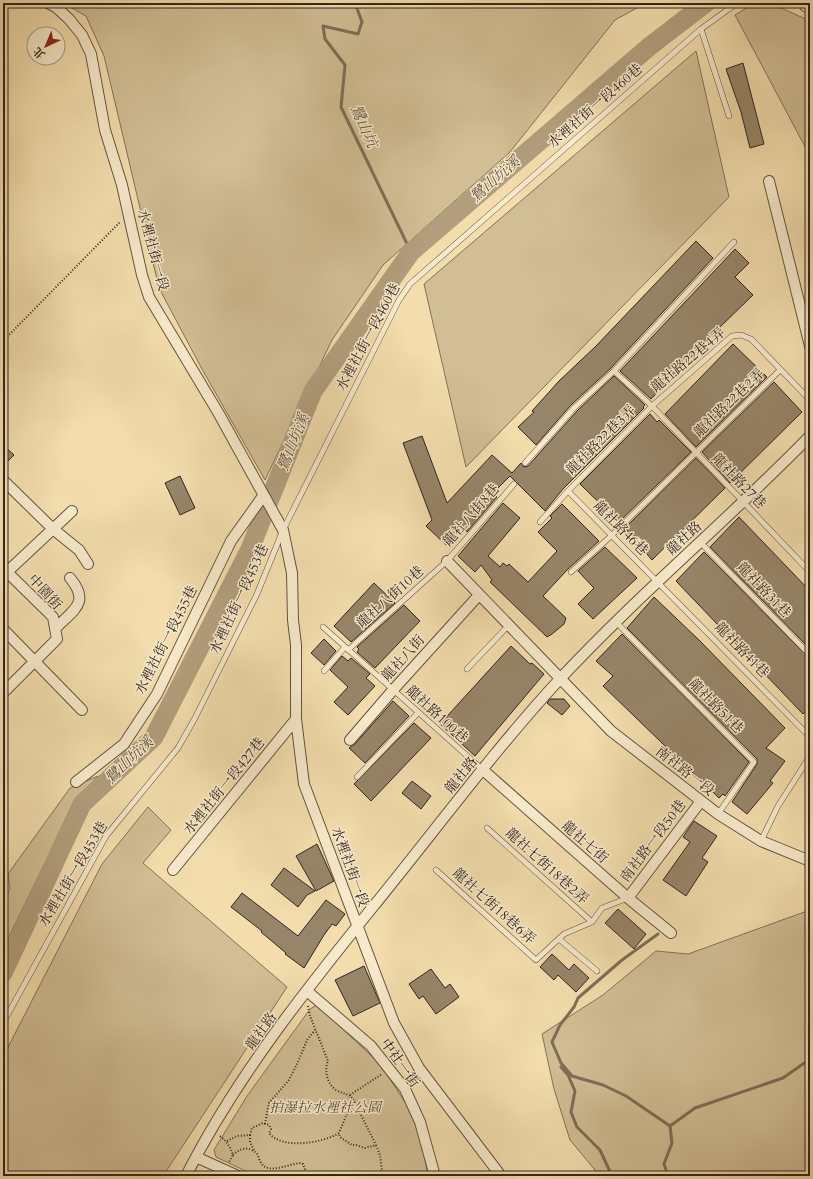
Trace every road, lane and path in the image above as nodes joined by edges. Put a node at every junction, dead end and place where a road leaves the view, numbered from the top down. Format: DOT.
graph roads {
  1 [pos="48,3"];
  2 [pos="737,3"];
  3 [pos="701,29"];
  4 [pos="729,116"];
  5 [pos="769,181"];
  6 [pos="128,213"];
  7 [pos="734,242"];
  8 [pos="741,335"];
  9 [pos="3,341"];
  10 [pos="810,346"];
  11 [pos="780,370"];
  12 [pos="614,371"];
  13 [pos="810,400"];
  14 [pos="652,406"];
  15 [pos="810,436"];
  16 [pos="695,453"];
  17 [pos="526,463"];
  18 [pos="3,480"];
  19 [pos="514,484"];
  20 [pos="568,491"];
  21 [pos="263,496"];
  22 [pos="743,501"];
  23 [pos="72,511"];
  24 [pos="540,522"];
  25 [pos="53,529"];
  26 [pos="283,530"];
  27 [pos="611,536"];
  28 [pos="701,543"];
  29 [pos="447,561"];
  30 [pos="88,564"];
  31 [pos="5,570"];
  32 [pos="571,572"];
  33 [pos="810,572"];
  34 [pos="70,578"];
  35 [pos="658,581"];
  36 [pos="479,595"];
  37 [pos="616,622"];
  38 [pos="508,626"];
  39 [pos="323,627"];
  40 [pos="3,629"];
  41 [pos="56,634"];
  42 [pos="347,648"];
  43 [pos="810,655"];
  44 [pos="35,661"];
  45 [pos="467,669"];
  46 [pos="324,671"];
  47 [pos="560,680"];
  48 [pos="393,690"];
  49 [pos="3,693"];
  50 [pos="82,710"];
  51 [pos="418,713"];
  52 [pos="296,719"];
  53 [pos="810,737"];
  54 [pos="350,740"];
  55 [pos="810,756"];
  56 [pos="483,770"];
  57 [pos="357,777"];
  58 [pos="76,782"];
  59 [pos="701,801"];
  60 [pos="718,814"];
  61 [pos="487,828"];
  62 [pos="761,841"];
  63 [pos="810,861"];
  64 [pos="173,870"];
  65 [pos="436,870"];
  66 [pos="628,898"];
  67 [pos="592,922"];
  68 [pos="357,927"];
  69 [pos="671,933"];
  70 [pos="559,939"];
  71 [pos="596,971"];
  72 [pos="307,991"];
  73 [pos="308,1005"];
  74 [pos="3,1024"];
  75 [pos="315,1030"];
  76 [pos="387,1070"];
  77 [pos="350,1095"];
  78 [pos="353,1099"];
  79 [pos="265,1124"];
  80 [pos="339,1133"];
  81 [pos="217,1135"];
  82 [pos="250,1135"];
  83 [pos="227,1141"];
  84 [pos="376,1145"];
  85 [pos="254,1150"];
  86 [pos="232,1155"];
  87 [pos="196,1156"];
  88 [pos="226,1165"];
  89 [pos="191,1174"];
  90 [pos="238,1176"];
  91 [pos="308,1176"];
  92 [pos="374,1176"];
  93 [pos="435,1176"];
  94 [pos="501,1176"];
  1 -- 6 [label="street, 水裡社街一段"];
  2 -- 3 [label="lane, 水裡社街一段460巷"];
  3 -- 4 [label="lane"];
  3 -- 26 [label="lane, 水裡社街一段460巷"];
  5 -- 10 [label="street"];
  6 -- 9 [label="path"];
  6 -- 21 [label="street, 水裡社街一段"];
  7 -- 12 [label="lane"];
  8 -- 11 [label="lane, 龍社路22巷2弄"];
  8 -- 14 [label="lane, 龍社路22巷4弄"];
  11 -- 13 [label="lane, 龍社路22巷2弄"];
  11 -- 16 [label="lane, 龍社路22巷2弄"];
  12 -- 14 [label="lane, 龍社路27巷"];
  12 -- 17 [label="lane"];
  14 -- 16 [label="lane, 龍社路27巷"];
  14 -- 20 [label="lane, 龍社路22巷3弄"];
  15 -- 22 [label="street, 龍社路"];
  16 -- 22 [label="lane, 龍社路27巷"];
  16 -- 27 [label="lane, 龍社路22巷2弄"];
  18 -- 25 [label="street"];
  19 -- 29 [label="lane, 龍社八街8巷"];
  20 -- 24 [label="lane, 龍社路22巷3弄"];
  20 -- 27 [label="lane, 龍社路46巷"];
  21 -- 26 [label="street, 水裡社街一段"];
  21 -- 58 [label="street, 水裡社街一段455巷"];
  22 -- 28 [label="street, 龍社路"];
  22 -- 33 [label="lane, 龍社路27巷"];
  23 -- 25 [label="street"];
  25 -- 30 [label="street"];
  25 -- 31 [label="street"];
  26 -- 52 [label="street, 水裡社街一段"];
  26 -- 74 [label="lane, 水裡社街一段453巷"];
  27 -- 32 [label="lane, 龍社路22巷2弄"];
  27 -- 35 [label="lane, 龍社路46巷"];
  28 -- 35 [label="street, 龍社路"];
  28 -- 43 [label="lane, 龍社路31巷"];
  29 -- 36 [label="street"];
  29 -- 42 [label="lane, 龍社八街10巷"];
  31 -- 41 [label="street, 中園街"];
  34 -- 41 [label="street"];
  35 -- 37 [label="street, 龍社路"];
  35 -- 53 [label="lane, 龍社路41巷"];
  36 -- 38 [label="street"];
  36 -- 48 [label="street, 龍社八街"];
  37 -- 47 [label="street, 龍社路"];
  37 -- 60 [label="lane, 龍社路51巷"];
  38 -- 45 [label="lane"];
  38 -- 47 [label="street"];
  39 -- 42 [label="lane, 龍社路100巷"];
  40 -- 44 [label="street"];
  41 -- 44 [label="street"];
  42 -- 46 [label="lane, 龍社八街10巷"];
  42 -- 48 [label="lane, 龍社路100巷"];
  44 -- 49 [label="street"];
  44 -- 50 [label="street"];
  47 -- 56 [label="street, 龍社路"];
  47 -- 59 [label="street, 南社路一段"];
  48 -- 51 [label="lane, 龍社路100巷"];
  48 -- 54 [label="street, 龍社八街"];
  51 -- 56 [label="lane, 龍社路100巷"];
  51 -- 57 [label="lane"];
  52 -- 64 [label="street, 水裡社街一段427巷"];
  52 -- 68 [label="street, 水裡社街一段"];
  55 -- 62 [label="lane"];
  56 -- 66 [label="street, 龍社七街"];
  56 -- 68 [label="street, 龍社路"];
  59 -- 60 [label="street, 南社路一段"];
  59 -- 66 [label="street, 南社路一段50巷"];
  60 -- 62 [label="street, 南社路一段"];
  61 -- 67 [label="lane, 龍社七街18巷2弄"];
  62 -- 63 [label="street, 南社路一段"];
  65 -- 70 [label="lane, 龍社七街18巷6弄"];
  66 -- 67 [label="lane"];
  66 -- 69 [label="street, 龍社七街"];
  67 -- 70 [label="lane"];
  68 -- 72 [label="street, 龍社路"];
  68 -- 94 [label="street, 水裡社街一段"];
  70 -- 71 [label="lane"];
  72 -- 87 [label="street, 龍社路"];
  72 -- 93 [label="street, 中社一街"];
  73 -- 75 [label="path"];
  75 -- 77 [label="path"];
  75 -- 79 [label="path"];
  76 -- 77 [label="path"];
  77 -- 78 [label="path"];
  78 -- 80 [label="path"];
  78 -- 84 [label="path"];
  79 -- 80 [label="path"];
  79 -- 82 [label="path"];
  80 -- 84 [label="path"];
  81 -- 83 [label="path"];
  82 -- 83 [label="path"];
  82 -- 85 [label="path"];
  83 -- 86 [label="path"];
  84 -- 92 [label="path"];
  85 -- 86 [label="path"];
  85 -- 91 [label="path"];
  86 -- 88 [label="path"];
  87 -- 89 [label="street, 龍社路"];
  87 -- 90 [label="street"];
}
